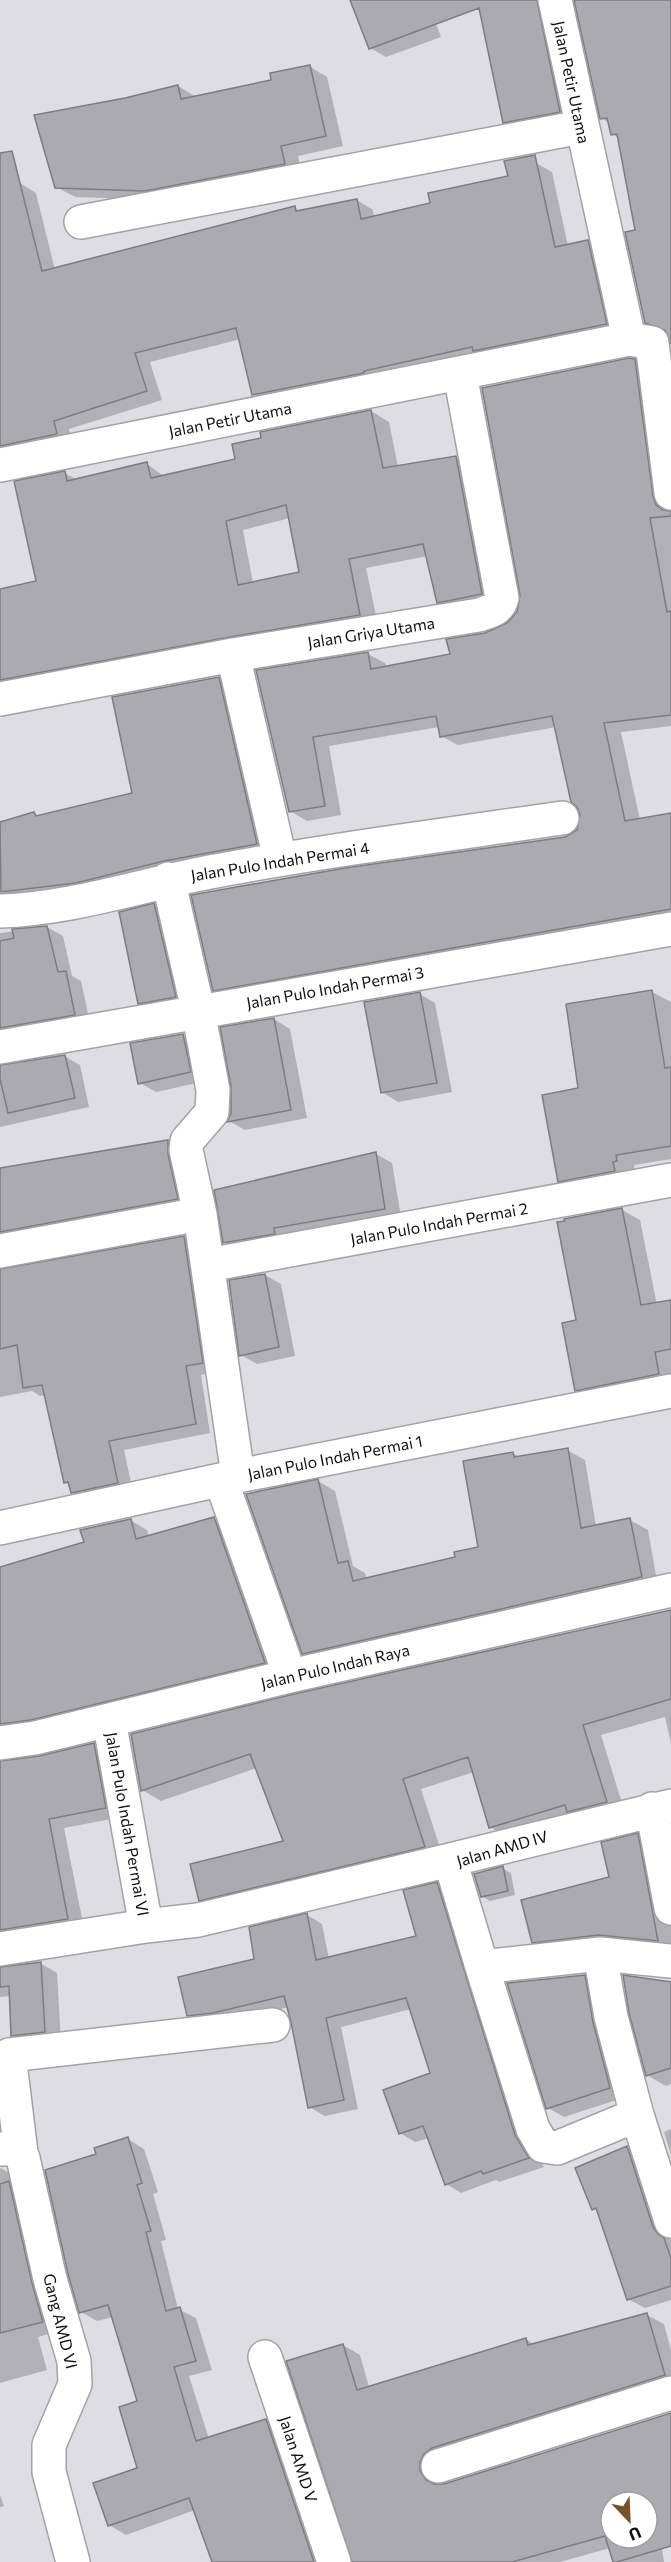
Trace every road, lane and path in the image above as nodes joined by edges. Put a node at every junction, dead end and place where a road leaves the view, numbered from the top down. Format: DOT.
graph roads {
  1 [pos="555,0"];
  2 [pos="581,127"];
  3 [pos="81,222"];
  4 [pos="629,339"];
  5 [pos="460,374"];
  6 [pos="0,465"];
  7 [pos="671,493"];
  8 [pos="233,655"];
  9 [pos="0,699"];
  10 [pos="562,818"];
  11 [pos="280,859"];
  12 [pos="168,879"];
  13 [pos="0,911"];
  14 [pos="671,929"];
  15 [pos="198,1011"];
  16 [pos="0,1047"];
  17 [pos="671,1180"];
  18 [pos="200,1214"];
  19 [pos="0,1251"];
  20 [pos="208,1265"];
  21 [pos="671,1391"];
  22 [pos="230,1478"];
  23 [pos="0,1528"];
  24 [pos="671,1590"];
  25 [pos="290,1676"];
  26 [pos="109,1720"];
  27 [pos="0,1743"];
  28 [pos="662,1808"];
  29 [pos="450,1860"];
  30 [pos="671,1908"];
  31 [pos="146,1926"];
  32 [pos="0,1949"];
  33 [pos="600,1954"];
  34 [pos="671,1961"];
  35 [pos="482,1967"];
  36 [pos="273,2025"];
  37 [pos="4,2055"];
  38 [pos="637,2115"];
  39 [pos="12,2150"];
  40 [pos="671,2221"];
  41 [pos="265,2357"];
  42 [pos="671,2392"];
  43 [pos="438,2466"];
  44 [pos="73,2562"];
  45 [pos="334,2562"];
  1 -- 2 [label="street, Jalan Petir Utama"];
  2 -- 3 [label="street"];
  2 -- 4 [label="street, Jalan Petir Utama"];
  4 -- 5 [label="street, Jalan Petir Utama"];
  4 -- 7 [label="street"];
  5 -- 6 [label="street, Jalan Petir Utama"];
  5 -- 8 [label="street, Jalan Griya Utama"];
  8 -- 9 [label="street"];
  8 -- 11 [label="street"];
  10 -- 11 [label="street, Jalan Pulo Indah Permai 4"];
  11 -- 12 [label="street, Jalan Pulo Indah Permai 4"];
  12 -- 13 [label="street, Jalan Pulo Indah Permai 4"];
  12 -- 15 [label="street"];
  14 -- 15 [label="street, Jalan Pulo Indah Permai 3"];
  15 -- 16 [label="street, Jalan Pulo Indah Permai 3"];
  15 -- 18 [label="street"];
  17 -- 20 [label="street, Jalan Pulo Indah Permai 2"];
  18 -- 19 [label="street"];
  18 -- 20 [label="street"];
  20 -- 22 [label="street"];
  21 -- 22 [label="street, Jalan Pulo Indah Permai 1"];
  22 -- 23 [label="street, Jalan Pulo Indah Permai 1"];
  22 -- 25 [label="street"];
  24 -- 25 [label="street, Jalan Pulo Indah Raya"];
  25 -- 26 [label="street, Jalan Pulo Indah Raya"];
  26 -- 27 [label="street, Jalan Pulo Indah Raya"];
  26 -- 31 [label="street, Jalan Pulo Indah Permai VI"];
  28 -- 29 [label="street, Jalan AMD IV"];
  28 -- 30 [label="street"];
  29 -- 31 [label="street"];
  29 -- 35 [label="street, Jalan AMD IV"];
  31 -- 32 [label="street, Jalan Pulo Indah Permai VI"];
  33 -- 34 [label="street"];
  33 -- 35 [label="street"];
  33 -- 38 [label="street"];
  35 -- 38 [label="street, Jalan AMD IV"];
  36 -- 37 [label="street"];
  37 -- 39 [label="street, Gang AMD VI"];
  38 -- 40 [label="street"];
  39 -- 44 [label="street, Gang AMD VI"];
  41 -- 45 [label="street, Jalan AMD V"];
  42 -- 43 [label="street"];
}
